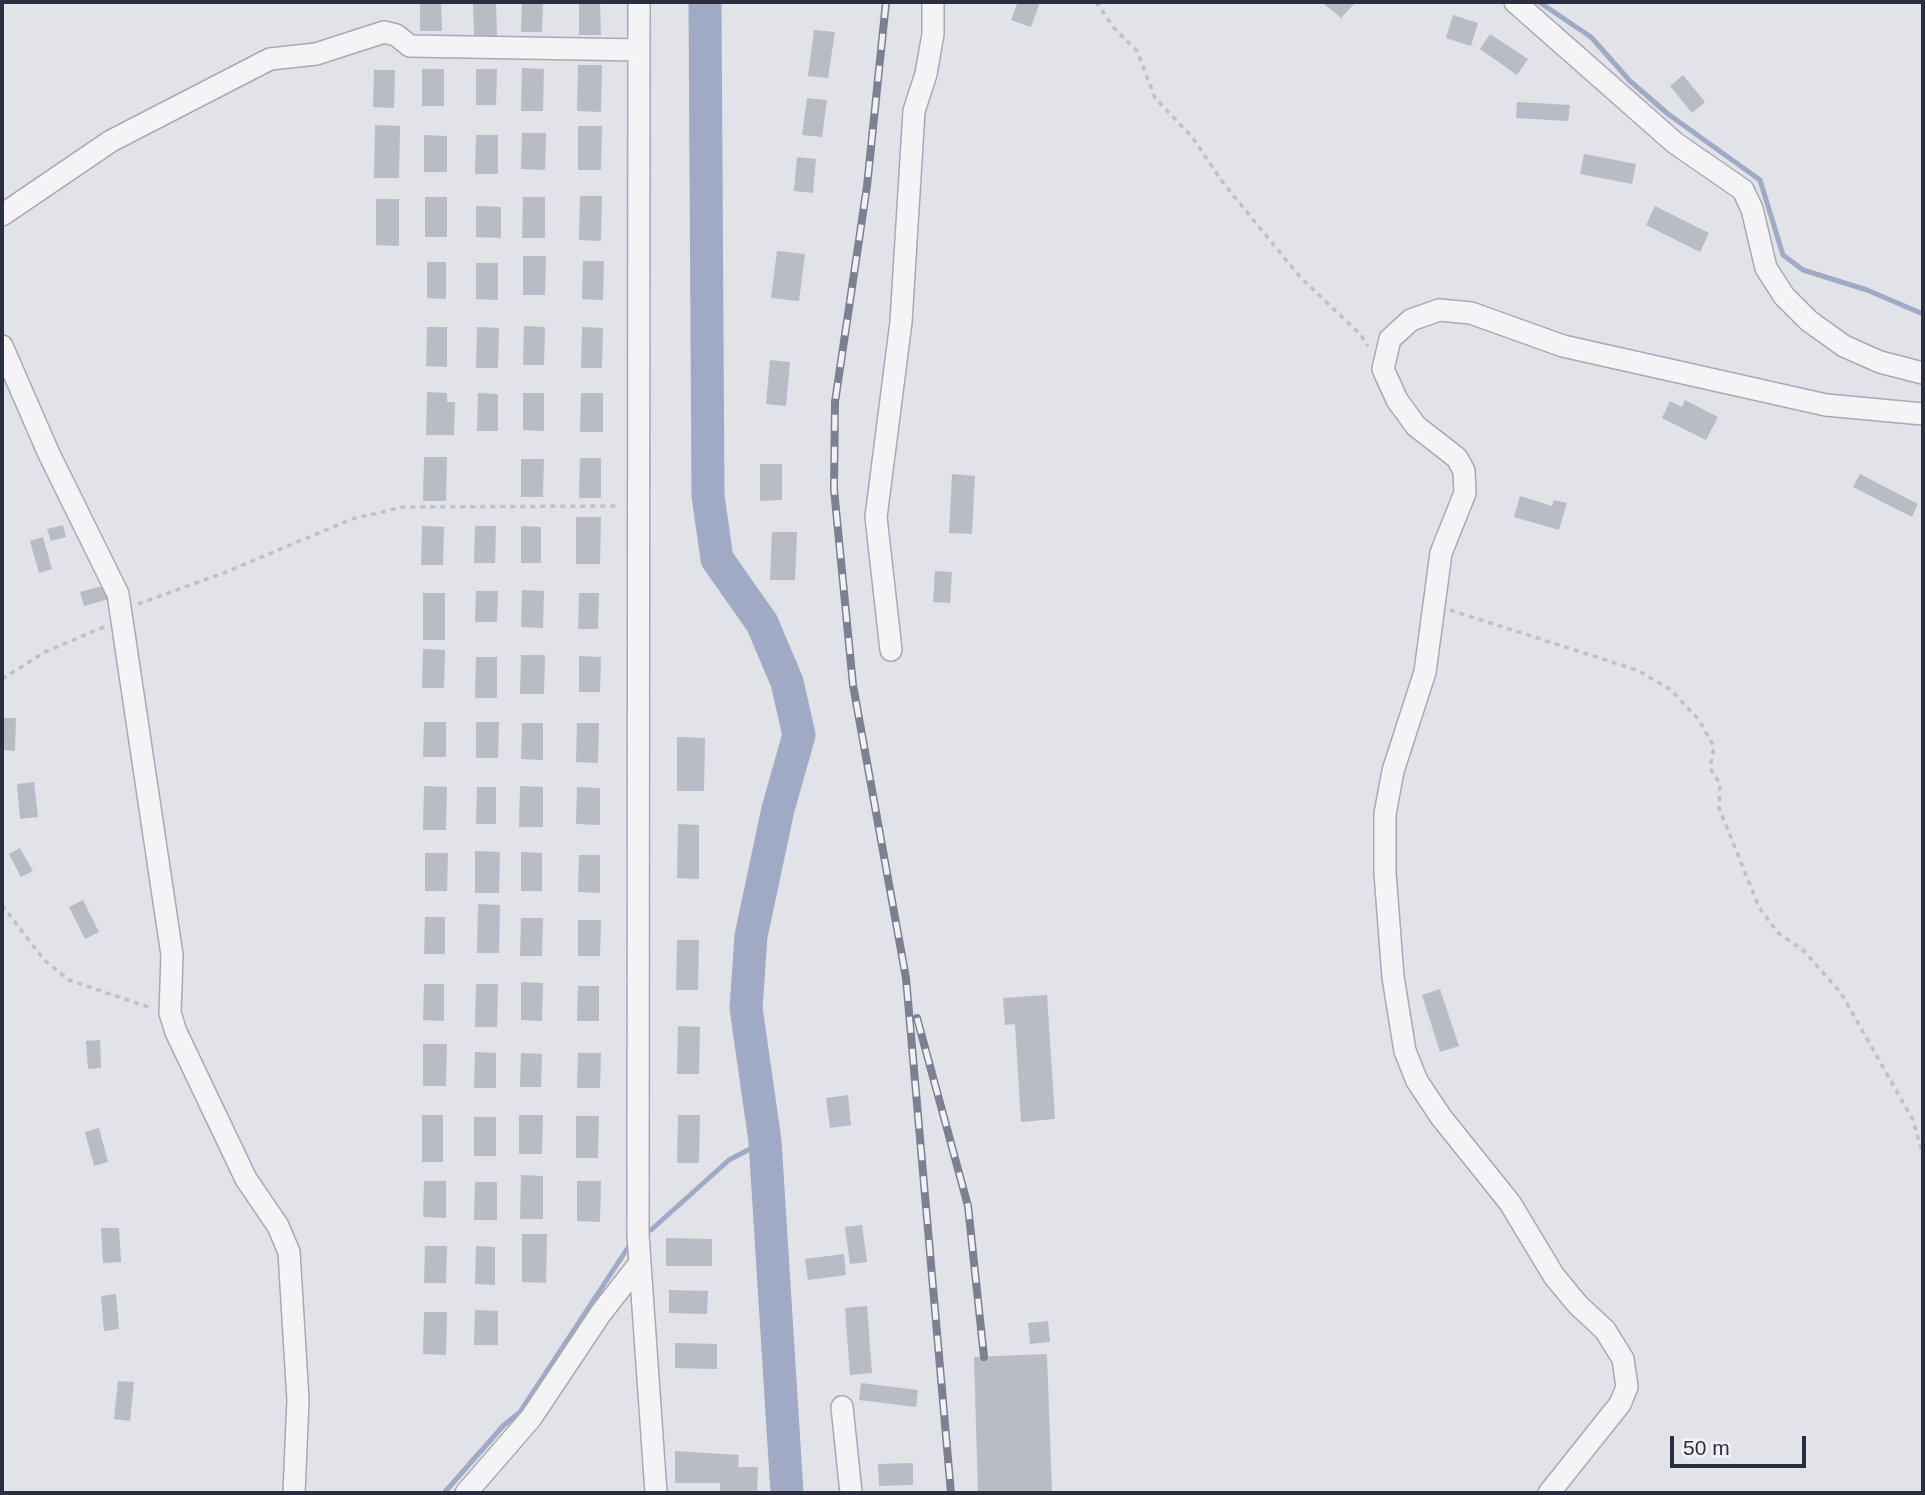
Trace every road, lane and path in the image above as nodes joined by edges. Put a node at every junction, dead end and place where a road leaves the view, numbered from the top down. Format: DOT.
graph roads {
  1 [pos="639,2"];
  2 [pos="933,2"];
  3 [pos="1096,2"];
  4 [pos="1515,2"];
  5 [pos="639,50"];
  6 [pos="2,215"];
  7 [pos="2,346"];
  8 [pos="1383,369"];
  9 [pos="1923,373"];
  10 [pos="1923,414"];
  11 [pos="639,506"];
  12 [pos="1435,604"];
  13 [pos="122,619"];
  14 [pos="891,650"];
  15 [pos="2,679"];
  16 [pos="2,905"];
  17 [pos="170,1013"];
  18 [pos="1923,1154"];
  19 [pos="640,1263"];
  20 [pos="842,1407"];
  21 [pos="294,1493"];
  22 [pos="466,1493"];
  23 [pos="656,1493"];
  24 [pos="850,1493"];
  25 [pos="1549,1493"];
  1 -- 5 [label="street"];
  2 -- 14 [label="street"];
  3 -- 8 [label="path"];
  4 -- 9 [label="street"];
  5 -- 6 [label="street"];
  5 -- 11 [label="street"];
  7 -- 13 [label="street"];
  8 -- 10 [label="street"];
  8 -- 12 [label="street"];
  11 -- 13 [label="path"];
  11 -- 19 [label="street"];
  12 -- 18 [label="path"];
  12 -- 25 [label="street"];
  13 -- 15 [label="path"];
  13 -- 17 [label="street"];
  16 -- 17 [label="path"];
  17 -- 21 [label="street"];
  19 -- 22 [label="street"];
  19 -- 23 [label="street"];
  20 -- 24 [label="street"];
}
